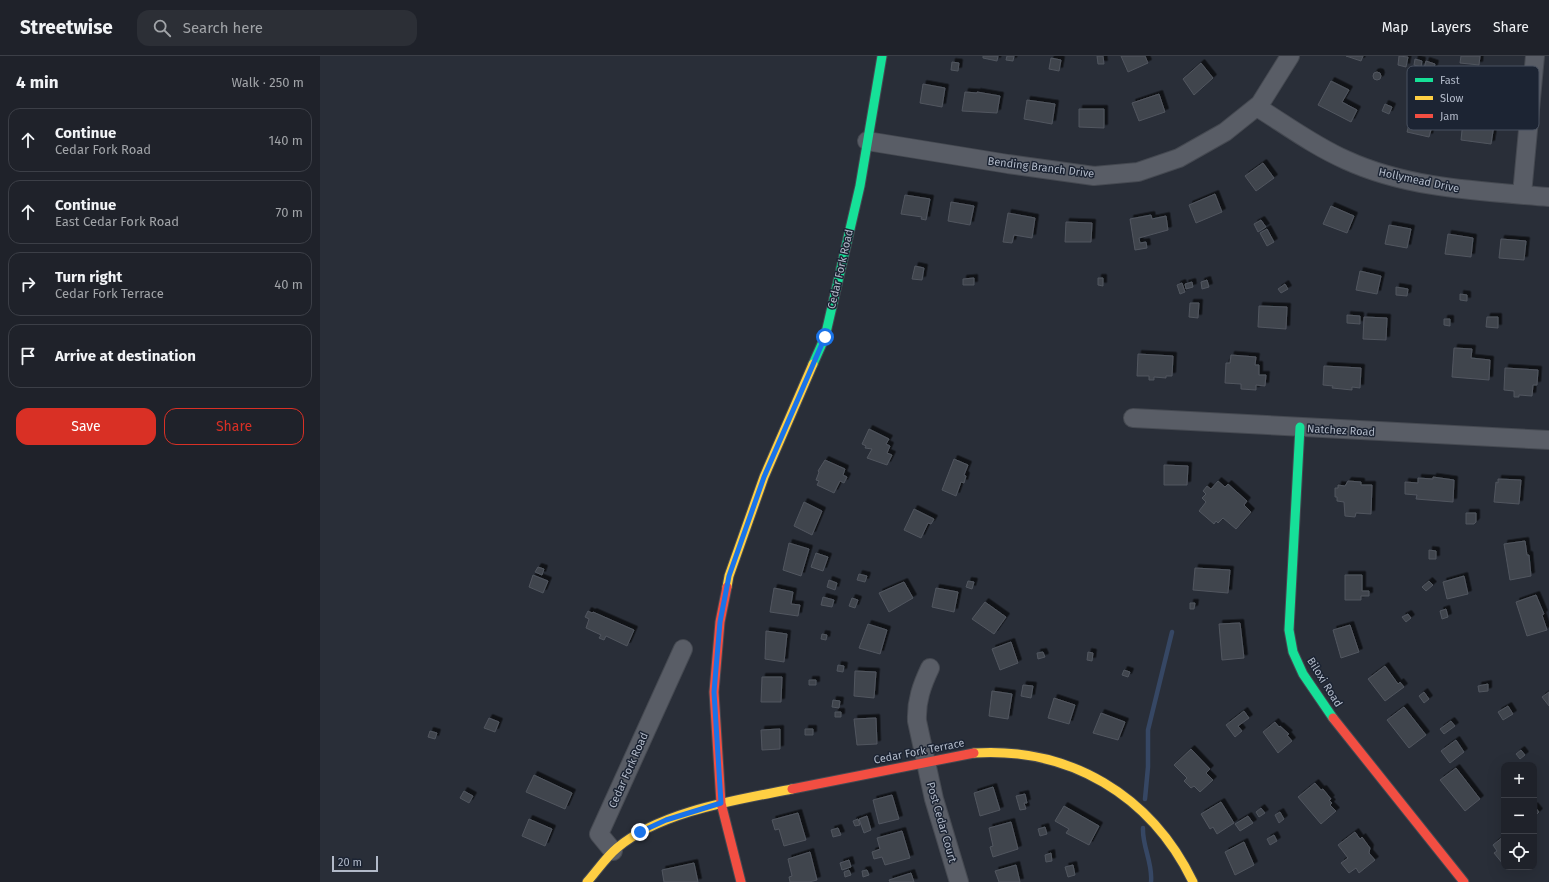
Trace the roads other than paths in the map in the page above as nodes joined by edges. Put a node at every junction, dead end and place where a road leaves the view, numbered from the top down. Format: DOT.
graph roads {
  1 [pos="882,56"];
  2 [pos="1290,56"];
  3 [pos="1536,56"];
  4 [pos="1535,66"];
  5 [pos="1257,107"];
  6 [pos="1528,130"];
  7 [pos="867,141"];
  8 [pos="1522,194"];
  9 [pos="1549,197"];
  10 [pos="1133,418"];
  11 [pos="1300,428"];
  12 [pos="1549,440"];
  13 [pos="683,649"];
  14 [pos="930,668"];
  15 [pos="926,761"];
  16 [pos="721,803"];
  17 [pos="613,851"];
  18 [pos="587,882"];
  19 [pos="741,882"];
  20 [pos="959,882"];
  21 [pos="1193,882"];
  22 [pos="1464,882"];
  1 -- 7 [label="street, Cedar Fork Road"];
  2 -- 5 [label="street, Bending Branch Drive"];
  3 -- 4 [label="street"];
  5 -- 7 [label="street, Bending Branch Drive"];
  5 -- 8 [label="street, Hollymead Drive"];
  6 -- 8 [label="street"];
  7 -- 16 [label="street, Cedar Fork Road"];
  8 -- 9 [label="street, Hollymead Drive"];
  10 -- 11 [label="street, Natchez Road"];
  11 -- 12 [label="street, Natchez Road"];
  11 -- 22 [label="street, Biloxi Road"];
  13 -- 17 [label="street, Cedar Fork Road"];
  14 -- 15 [label="street, Post Cedar Court"];
  15 -- 16 [label="street, Cedar Fork Terrace"];
  15 -- 20 [label="street, Post Cedar Court"];
  15 -- 21 [label="street, Cedar Fork Terrace"];
  16 -- 17 [label="street, Cedar Fork Terrace"];
  16 -- 19 [label="street, Cedar Fork Road"];
  17 -- 18 [label="street"];
}
